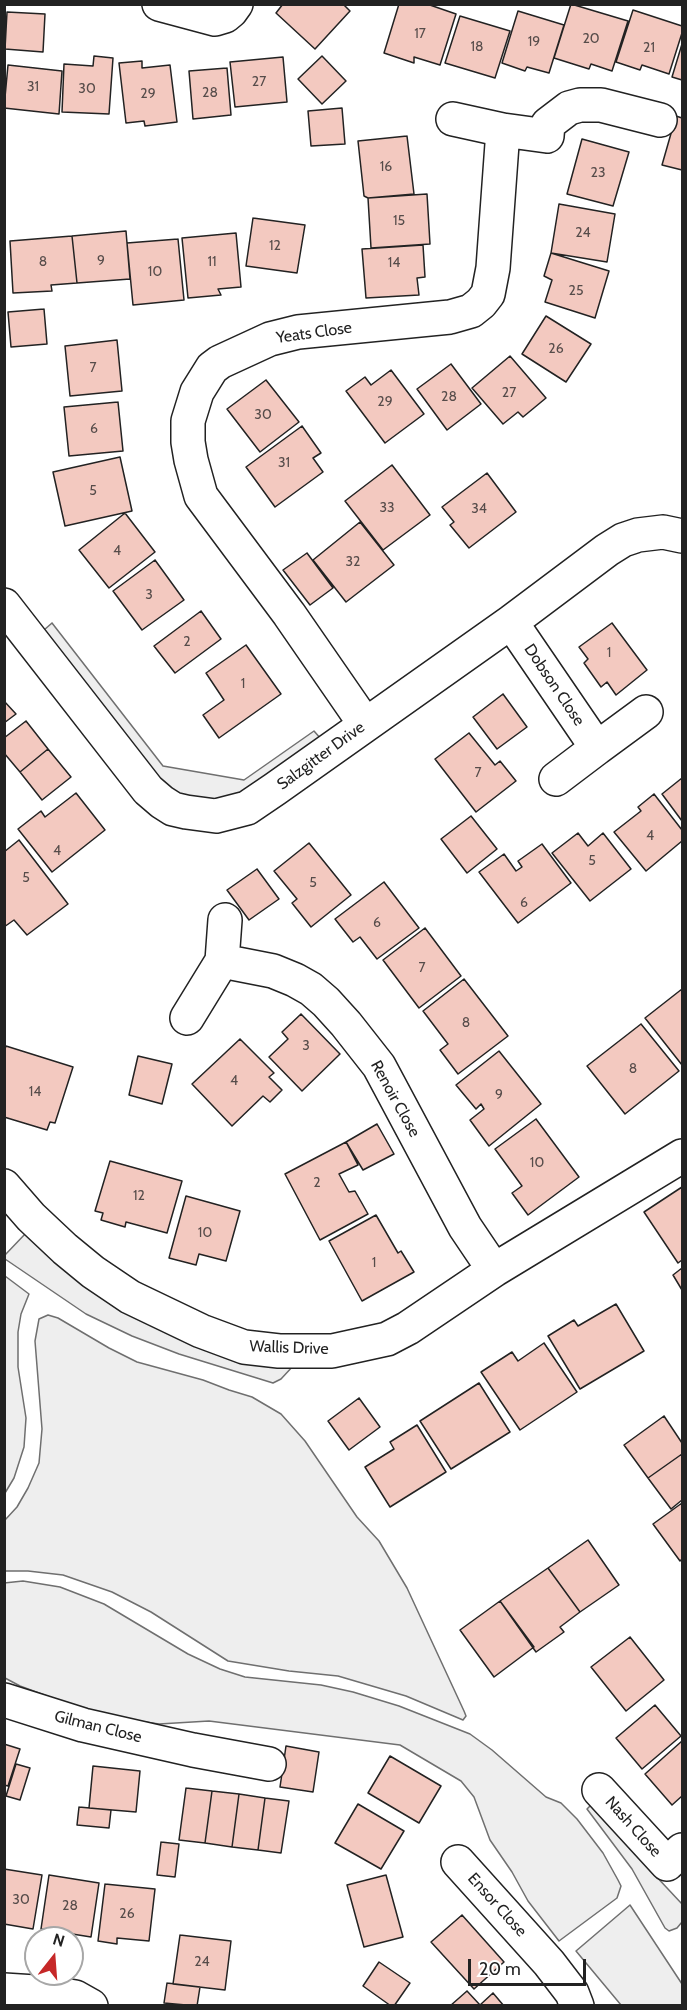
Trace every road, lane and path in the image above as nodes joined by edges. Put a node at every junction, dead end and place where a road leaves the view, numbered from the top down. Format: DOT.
graph roads {
  1 [pos="159,4"];
  2 [pos="236,4"];
  3 [pos="453,119"];
  4 [pos="660,120"];
  5 [pos="502,130"];
  6 [pos="682,536"];
  7 [pos="4,605"];
  8 [pos="511,622"];
  9 [pos="646,712"];
  10 [pos="365,724"];
  11 [pos="597,748"];
  12 [pos="556,779"];
  13 [pos="225,920"];
  14 [pos="222,961"];
  15 [pos="187,1018"];
  16 [pos="682,1156"];
  17 [pos="4,1186"];
  18 [pos="494,1270"];
  19 [pos="4,1700"];
  20 [pos="269,1764"];
  21 [pos="599,1790"];
  22 [pos="458,1862"];
  23 [pos="677,1865"];
  24 [pos="4,1990"];
  25 [pos="91,2006"];
  26 [pos="577,2006"];
  1 -- 2 [label="street"];
  3 -- 5 [label="street"];
  4 -- 5 [label="street"];
  5 -- 10 [label="street, Yeats Close"];
  6 -- 8 [label="street, Salzgitter Drive"];
  7 -- 10 [label="street, Salzgitter Drive"];
  8 -- 10 [label="street, Salzgitter Drive"];
  8 -- 11 [label="street, Dobson Close"];
  9 -- 11 [label="street"];
  11 -- 12 [label="street"];
  13 -- 14 [label="street"];
  14 -- 15 [label="street"];
  14 -- 18 [label="street, Renoir Close"];
  16 -- 18 [label="street, Wallis Drive"];
  17 -- 18 [label="street, Wallis Drive"];
  19 -- 20 [label="street, Gilman Close"];
  21 -- 23 [label="street, Nash Close"];
  22 -- 26 [label="street, Ensor Close"];
  24 -- 25 [label="street"];
}
